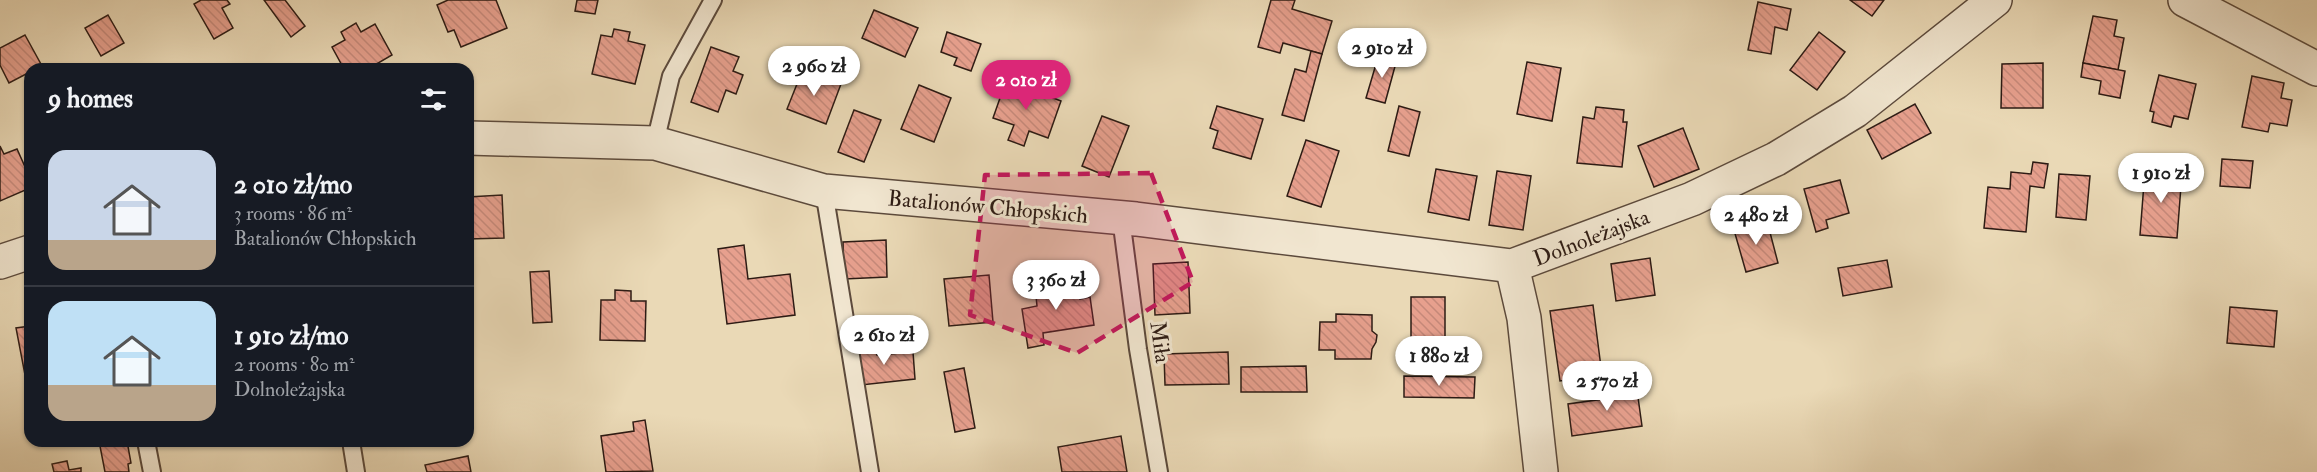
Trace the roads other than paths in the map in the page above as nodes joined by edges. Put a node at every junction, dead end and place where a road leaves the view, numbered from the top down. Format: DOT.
graph roads {
  1 [pos="713,0"];
  2 [pos="1995,0"];
  3 [pos="2185,0"];
  4 [pos="2317,69"];
  5 [pos="474,138"];
  6 [pos="655,143"];
  7 [pos="824,192"];
  8 [pos="1121,218"];
  9 [pos="24,254"];
  10 [pos="0,262"];
  11 [pos="1512,266"];
  12 [pos="147,447"];
  13 [pos="352,447"];
  14 [pos="152,472"];
  15 [pos="356,472"];
  16 [pos="870,472"];
  17 [pos="1159,472"];
  18 [pos="1541,472"];
  1 -- 6 [label="lane"];
  2 -- 11 [label="street, Dolnoleżajska"];
  3 -- 4 [label="street"];
  5 -- 6 [label="street, Batalionów Chłopskich"];
  6 -- 7 [label="street, Batalionów Chłopskich"];
  7 -- 8 [label="street, Batalionów Chłopskich"];
  7 -- 16 [label="lane"];
  8 -- 11 [label="street, Batalionów Chłopskich"];
  8 -- 17 [label="lane, Miła"];
  9 -- 10 [label="street"];
  11 -- 18 [label="street, Dolnoleżajska"];
  12 -- 14 [label="lane"];
  13 -- 15 [label="lane"];
}
